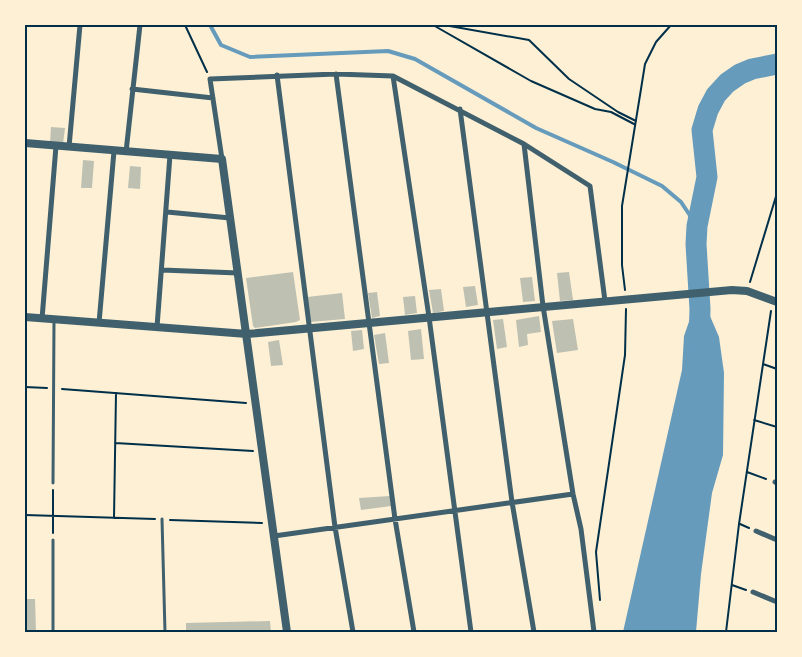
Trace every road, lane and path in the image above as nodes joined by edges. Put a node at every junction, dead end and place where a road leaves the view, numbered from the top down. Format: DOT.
graph roads {
  1 [pos="80,25"];
  2 [pos="140,25"];
  3 [pos="184,25"];
  4 [pos="433,25"];
  5 [pos="444,25"];
  6 [pos="671,25"];
  7 [pos="336,74"];
  8 [pos="277,75"];
  9 [pos="393,76"];
  10 [pos="210,79"];
  11 [pos="132,89"];
  12 [pos="213,98"];
  13 [pos="460,109"];
  14 [pos="636,121"];
  15 [pos="635,125"];
  16 [pos="25,144"];
  17 [pos="524,144"];
  18 [pos="56,146"];
  19 [pos="69,147"];
  20 [pos="114,151"];
  21 [pos="126,152"];
  22 [pos="170,155"];
  23 [pos="222,160"];
  24 [pos="777,193"];
  25 [pos="166,212"];
  26 [pos="772,213"];
  27 [pos="777,214"];
  28 [pos="230,218"];
  29 [pos="162,270"];
  30 [pos="238,273"];
  31 [pos="746,291"];
  32 [pos="626,298"];
  33 [pos="605,301"];
  34 [pos="775,302"];
  35 [pos="543,306"];
  36 [pos="487,311"];
  37 [pos="25,317"];
  38 [pos="429,317"];
  39 [pos="42,319"];
  40 [pos="54,320"];
  41 [pos="99,323"];
  42 [pos="369,323"];
  43 [pos="157,327"];
  44 [pos="310,328"];
  45 [pos="247,334"];
  46 [pos="763,364"];
  47 [pos="777,369"];
  48 [pos="25,387"];
  49 [pos="54,389"];
  50 [pos="116,393"];
  51 [pos="256,403"];
  52 [pos="754,420"];
  53 [pos="777,427"];
  54 [pos="115,443"];
  55 [pos="262,451"];
  56 [pos="747,472"];
  57 [pos="53,483"];
  58 [pos="776,483"];
  59 [pos="574,494"];
  60 [pos="512,502"];
  61 [pos="454,510"];
  62 [pos="25,515"];
  63 [pos="53,516"];
  64 [pos="114,518"];
  65 [pos="162,519"];
  66 [pos="395,519"];
  67 [pos="272,523"];
  68 [pos="335,527"];
  69 [pos="756,531"];
  70 [pos="274,536"];
  71 [pos="53,540"];
  72 [pos="777,540"];
  73 [pos="731,584"];
  74 [pos="753,592"];
  75 [pos="777,602"];
  76 [pos="600,604"];
  77 [pos="52,632"];
  78 [pos="165,632"];
  79 [pos="287,632"];
  80 [pos="353,632"];
  81 [pos="414,632"];
  82 [pos="471,632"];
  83 [pos="534,632"];
  84 [pos="594,632"];
  85 [pos="726,632"];
  1 -- 19 [label="street"];
  2 -- 11 [label="street"];
  3 -- 10 [label="path"];
  4 -- 15 [label="path"];
  5 -- 14 [label="path"];
  6 -- 14 [label="path"];
  7 -- 8 [label="street"];
  7 -- 9 [label="street"];
  7 -- 42 [label="street"];
  8 -- 10 [label="street"];
  8 -- 44 [label="street"];
  9 -- 13 [label="street"];
  9 -- 38 [label="street"];
  10 -- 12 [label="street"];
  11 -- 12 [label="street"];
  11 -- 21 [label="street"];
  12 -- 23 [label="street"];
  13 -- 17 [label="street"];
  13 -- 36 [label="street"];
  14 -- 15 [label="path"];
  15 -- 32 [label="path"];
  16 -- 18 [label="street"];
  17 -- 33 [label="street"];
  17 -- 35 [label="street"];
  18 -- 19 [label="street"];
  18 -- 39 [label="street"];
  19 -- 20 [label="street"];
  20 -- 21 [label="street"];
  20 -- 41 [label="street"];
  21 -- 22 [label="street"];
  22 -- 23 [label="street"];
  22 -- 25 [label="street"];
  23 -- 28 [label="street"];
  24 -- 26 [label="path"];
  25 -- 28 [label="street"];
  25 -- 29 [label="street"];
  26 -- 27 [label="path"];
  26 -- 31 [label="path"];
  28 -- 30 [label="street"];
  29 -- 30 [label="street"];
  29 -- 43 [label="street"];
  30 -- 45 [label="street"];
  31 -- 32 [label="street"];
  31 -- 34 [label="street"];
  32 -- 33 [label="street"];
  32 -- 76 [label="path"];
  33 -- 35 [label="street"];
  34 -- 46 [label="path"];
  35 -- 36 [label="street"];
  35 -- 59 [label="street"];
  36 -- 38 [label="street"];
  36 -- 60 [label="street"];
  37 -- 39 [label="street"];
  38 -- 42 [label="street"];
  38 -- 61 [label="street"];
  39 -- 40 [label="street"];
  40 -- 41 [label="street"];
  40 -- 49 [label="lane"];
  41 -- 43 [label="street"];
  42 -- 44 [label="street"];
  42 -- 66 [label="street"];
  43 -- 45 [label="street"];
  44 -- 45 [label="street"];
  44 -- 68 [label="street"];
  45 -- 51 [label="street"];
  46 -- 47 [label="path"];
  46 -- 52 [label="path"];
  48 -- 49 [label="path"];
  49 -- 50 [label="path"];
  49 -- 57 [label="lane"];
  50 -- 51 [label="path"];
  50 -- 54 [label="path"];
  51 -- 55 [label="street"];
  52 -- 53 [label="path"];
  52 -- 56 [label="path"];
  54 -- 55 [label="path"];
  54 -- 64 [label="path"];
  55 -- 67 [label="street"];
  56 -- 58 [label="path"];
  56 -- 73 [label="path"];
  57 -- 63 [label="path"];
  59 -- 60 [label="street"];
  59 -- 84 [label="street"];
  60 -- 61 [label="street"];
  60 -- 83 [label="street"];
  61 -- 66 [label="street"];
  61 -- 82 [label="street"];
  62 -- 63 [label="path"];
  63 -- 64 [label="path"];
  63 -- 71 [label="path"];
  64 -- 65 [label="path"];
  65 -- 67 [label="path"];
  65 -- 78 [label="lane"];
  66 -- 68 [label="street"];
  66 -- 81 [label="street"];
  67 -- 70 [label="street"];
  68 -- 70 [label="street"];
  68 -- 80 [label="street"];
  69 -- 72 [label="street"];
  70 -- 79 [label="street"];
  71 -- 77 [label="lane"];
  73 -- 74 [label="path"];
  73 -- 85 [label="path"];
  74 -- 75 [label="street"];
}
